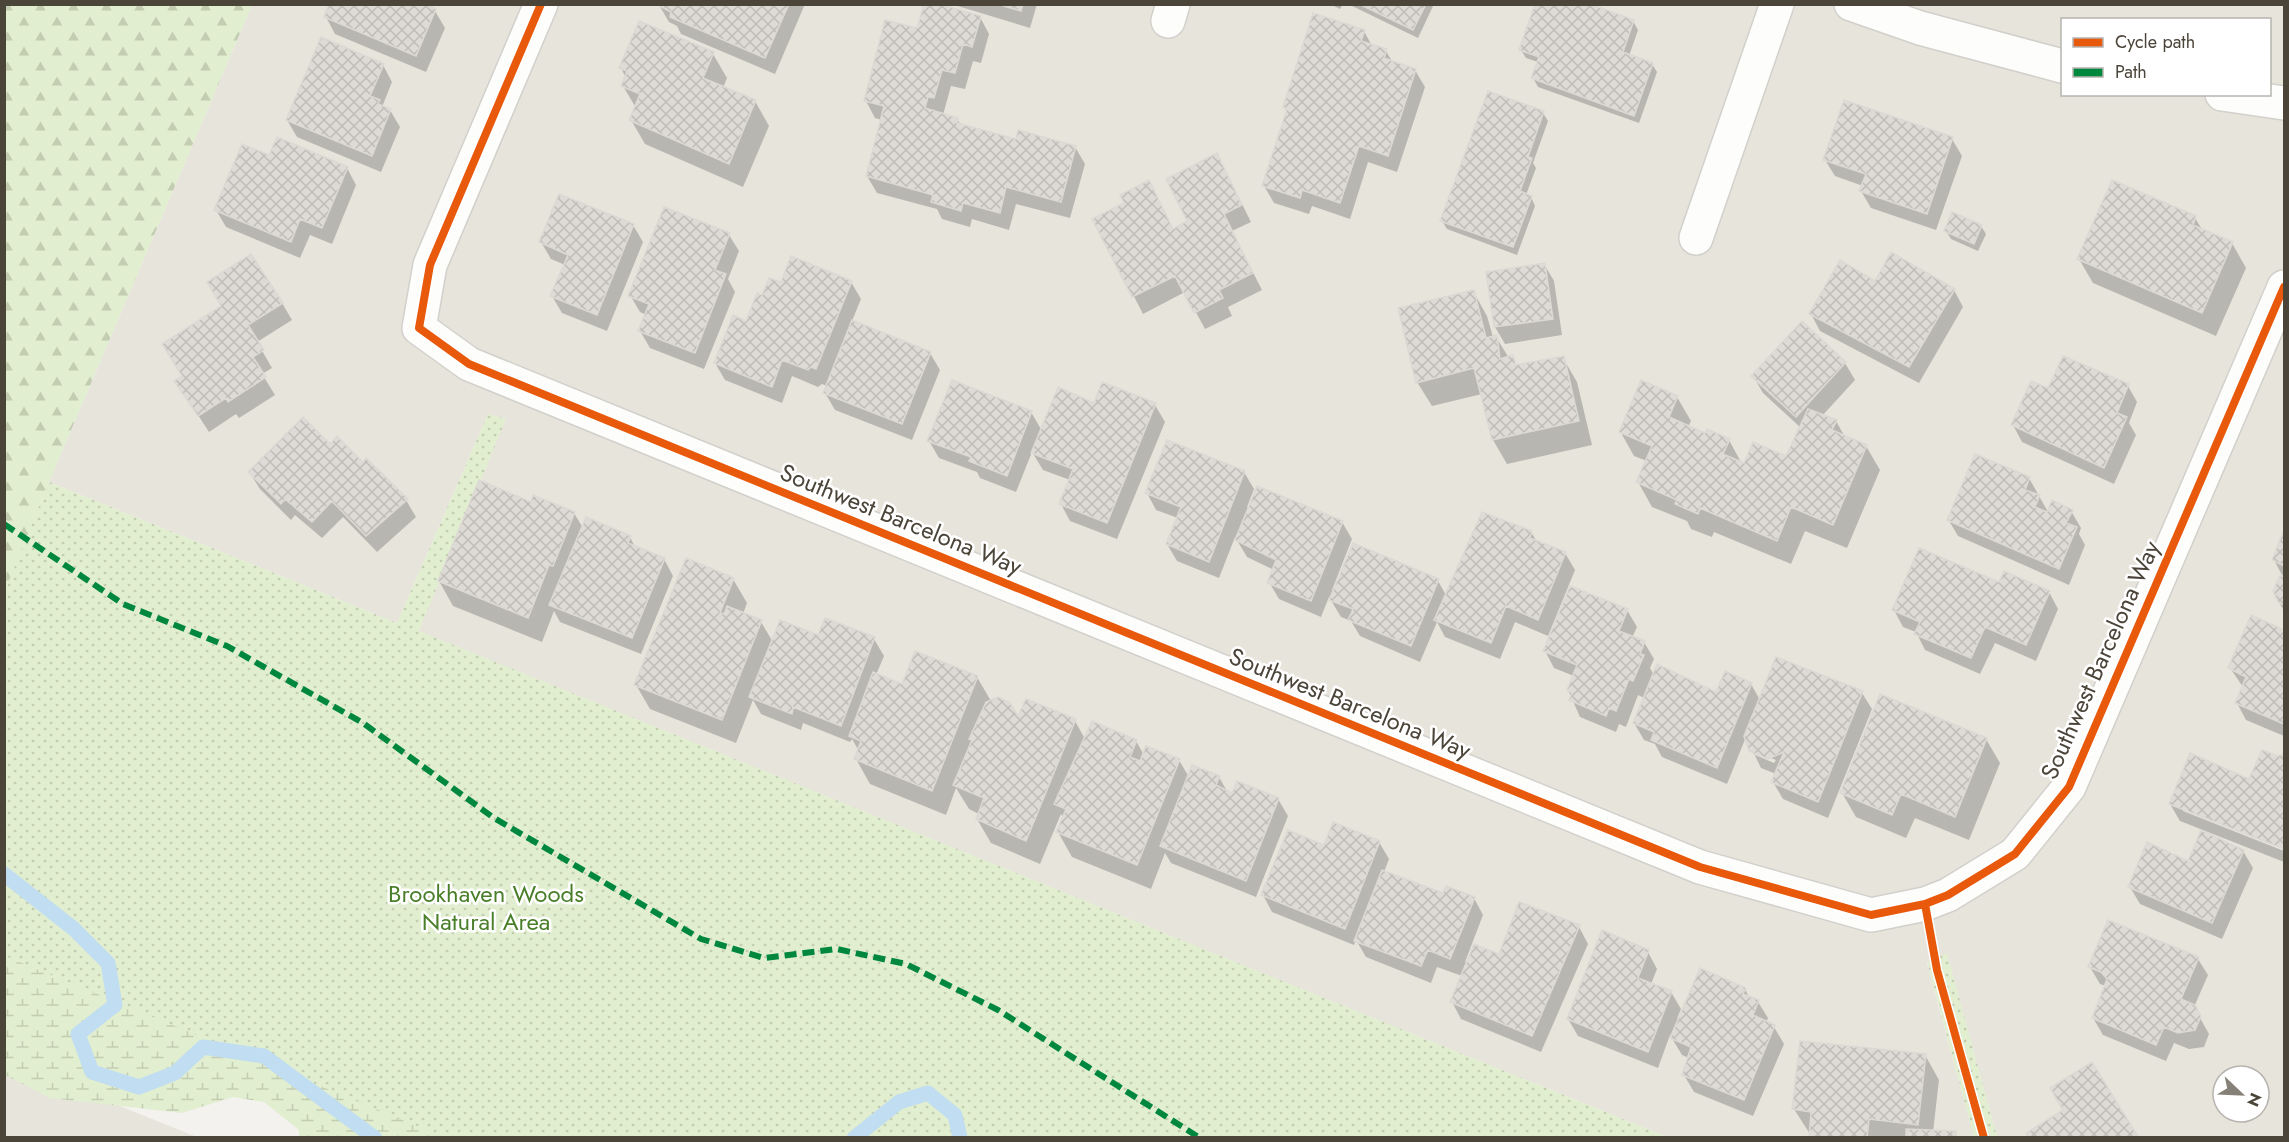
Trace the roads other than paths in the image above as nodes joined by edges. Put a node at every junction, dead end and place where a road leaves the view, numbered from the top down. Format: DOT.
graph roads {
  1 [pos="541,4"];
  2 [pos="1777,4"];
  3 [pos="1851,4"];
  4 [pos="2061,66"];
  5 [pos="2236,96"];
  6 [pos="2284,103"];
  7 [pos="1696,238"];
  8 [pos="2284,287"];
  1 -- 8 [label="street, Southwest Barcelona Way"];
  2 -- 7 [label="street"];
  3 -- 4 [label="street"];
  5 -- 6 [label="street"];
}
